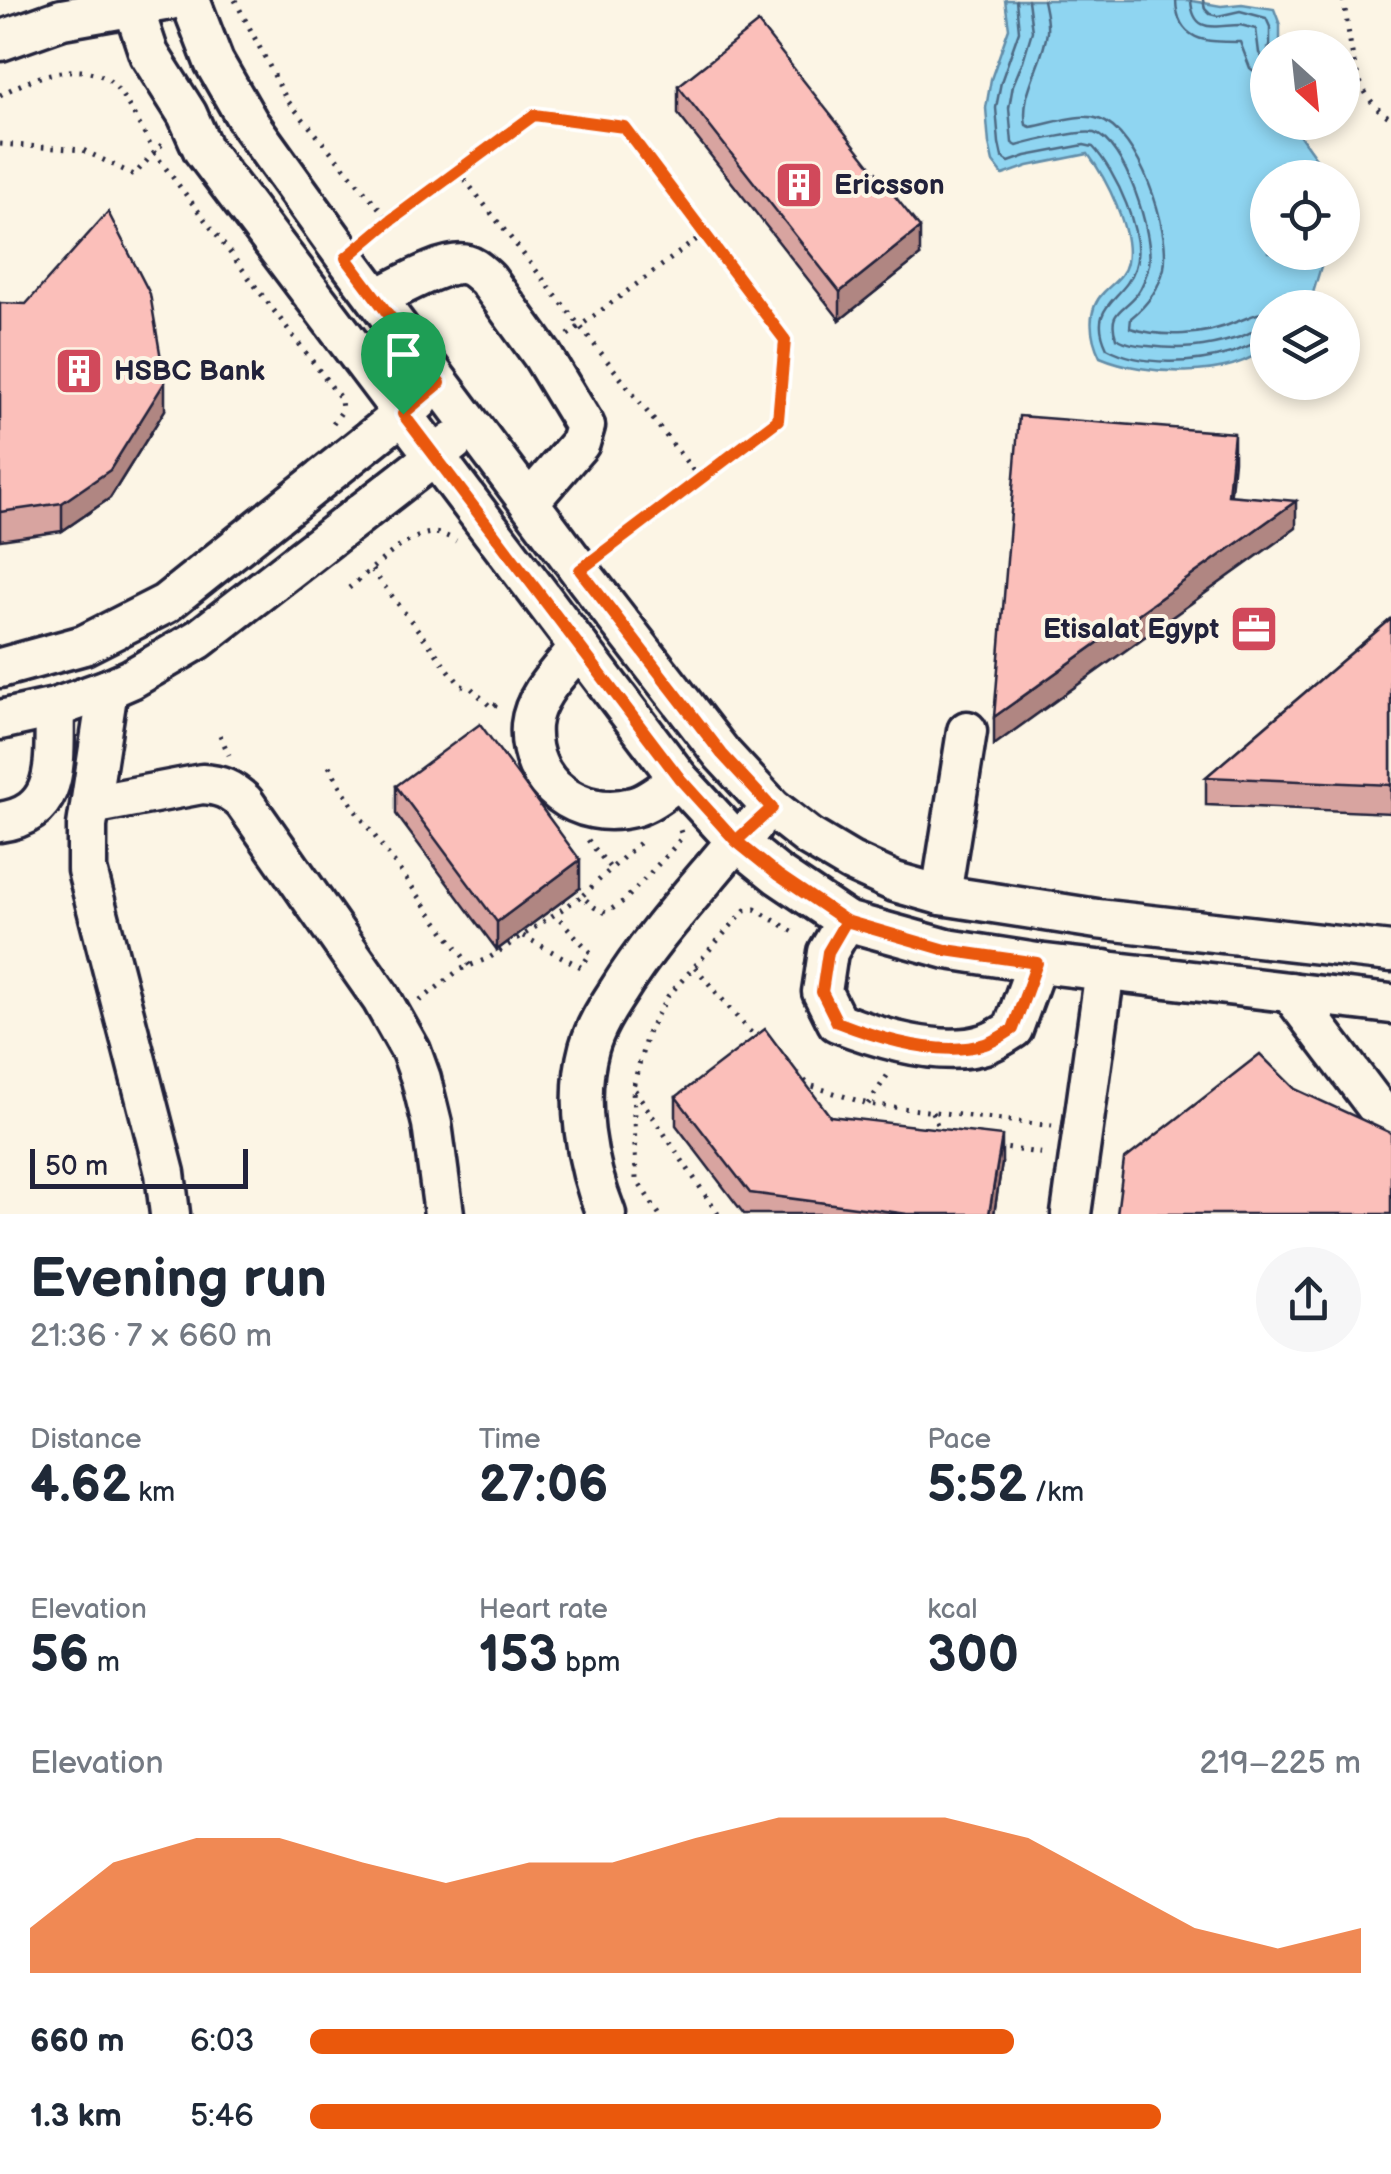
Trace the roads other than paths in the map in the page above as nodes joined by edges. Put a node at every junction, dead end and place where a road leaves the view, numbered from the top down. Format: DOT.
graph roads {
  1 [pos="170,0"];
  2 [pos="190,0"];
  3 [pos="132,4"];
  4 [pos="0,41"];
  5 [pos="377,298"];
  6 [pos="440,383"];
  7 [pos="403,414"];
  8 [pos="473,426"];
  9 [pos="434,456"];
  10 [pos="529,502"];
  11 [pos="579,647"];
  12 [pos="0,668"];
  13 [pos="108,689"];
  14 [pos="54,708"];
  15 [pos="0,720"];
  16 [pos="967,731"];
  17 [pos="680,779"];
  18 [pos="91,805"];
  19 [pos="772,808"];
  20 [pos="0,822"];
  21 [pos="736,841"];
  22 [pos="940,895"];
  23 [pos="837,936"];
  24 [pos="1391,952"];
  25 [pos="1037,963"];
  26 [pos="1105,970"];
  27 [pos="1290,992"];
  28 [pos="1391,1004"];
  29 [pos="1391,1126"];
  30 [pos="170,1214"];
  31 [pos="444,1214"];
  32 [pos="606,1214"];
  33 [pos="1071,1214"];
  1 -- 3 [label="street"];
  2 -- 5 [label="street"];
  3 -- 4 [label="street"];
  3 -- 7 [label="street"];
  5 -- 6 [label="street"];
  5 -- 10 [label="street"];
  6 -- 7 [label="street"];
  6 -- 8 [label="street"];
  7 -- 9 [label="street"];
  7 -- 12 [label="street"];
  8 -- 9 [label="street"];
  8 -- 10 [label="street"];
  9 -- 11 [label="street"];
  9 -- 13 [label="street"];
  10 -- 19 [label="street"];
  11 -- 17 [label="street"];
  11 -- 17 [label="street"];
  13 -- 14 [label="street"];
  13 -- 18 [label="street"];
  14 -- 15 [label="street"];
  14 -- 20 [label="street"];
  16 -- 22 [label="street"];
  17 -- 21 [label="street"];
  18 -- 30 [label="street"];
  18 -- 31 [label="street"];
  19 -- 21 [label="street"];
  19 -- 22 [label="street"];
  21 -- 23 [label="street"];
  21 -- 32 [label="street"];
  22 -- 24 [label="street"];
  23 -- 25 [label="street"];
  23 -- 25 [label="street"];
  25 -- 26 [label="street"];
  26 -- 27 [label="street"];
  26 -- 33 [label="street"];
  27 -- 28 [label="street"];
  27 -- 29 [label="street"];
}
